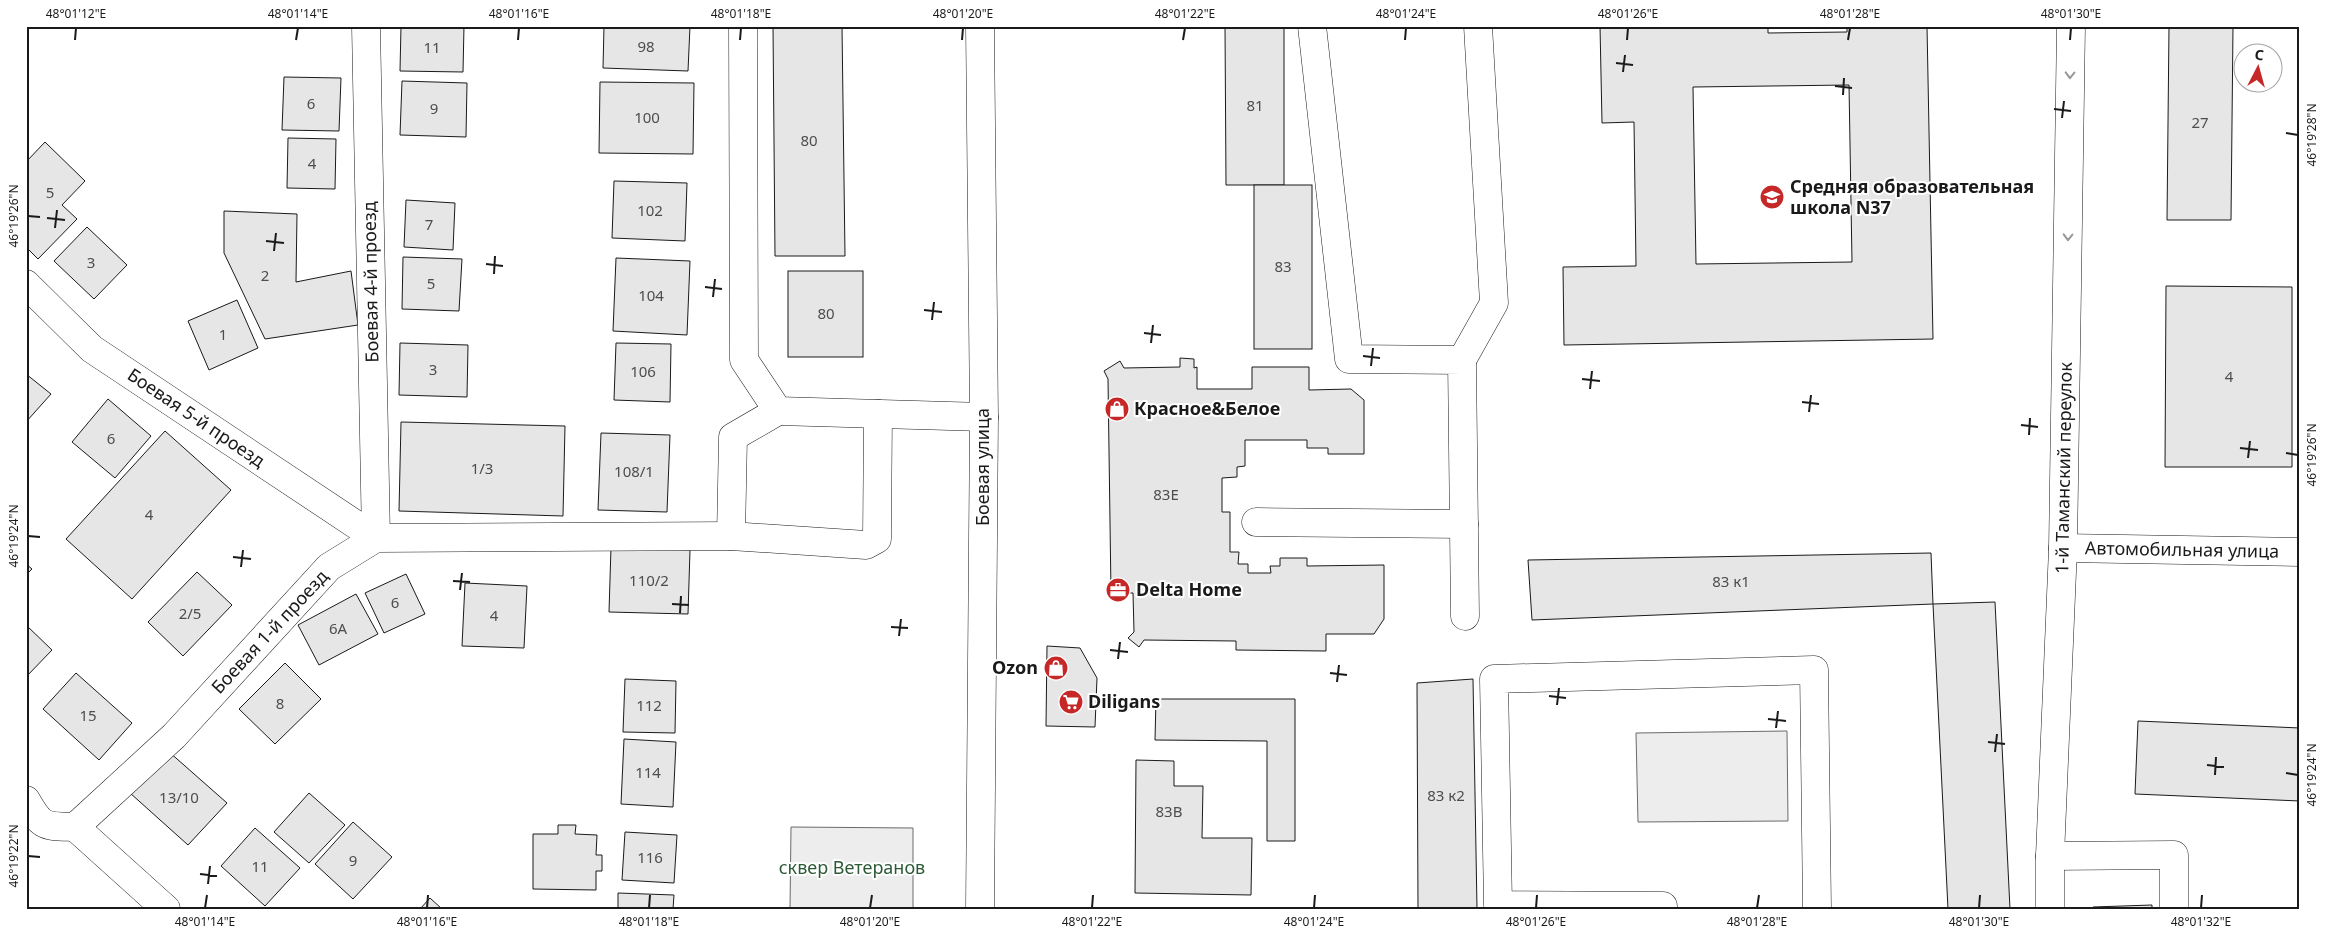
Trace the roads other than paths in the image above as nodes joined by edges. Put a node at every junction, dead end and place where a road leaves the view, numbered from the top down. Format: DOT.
graph roads {
  1 [pos="366,26"];
  2 [pos="743,26"];
  3 [pos="980,26"];
  4 [pos="1312,26"];
  5 [pos="1478,26"];
  6 [pos="2071,26"];
  7 [pos="26,284"];
  8 [pos="1462,360"];
  9 [pos="778,411"];
  10 [pos="878,414"];
  11 [pos="984,417"];
  12 [pos="1256,522"];
  13 [pos="1464,524"];
  14 [pos="731,536"];
  15 [pos="376,538"];
  16 [pos="2063,548"];
  17 [pos="2300,552"];
  18 [pos="1465,616"];
  19 [pos="32,809"];
  20 [pos="75,827"];
  21 [pos="2050,856"];
  22 [pos="166,909"];
  23 [pos="980,909"];
  24 [pos="1663,909"];
  25 [pos="1817,909"];
  26 [pos="2050,909"];
  27 [pos="2174,909"];
  1 -- 15 [label="street, Боевая 4-й проезд"];
  2 -- 9 [label="street"];
  3 -- 11 [label="street, Боевая улица"];
  4 -- 8 [label="street"];
  5 -- 8 [label="street"];
  6 -- 16 [label="street, 1-й Таманский переулок, one-way"];
  7 -- 15 [label="street, Боевая 5-й проезд"];
  8 -- 13 [label="street"];
  9 -- 10 [label="street"];
  9 -- 14 [label="street"];
  10 -- 11 [label="street"];
  10 -- 14 [label="street"];
  11 -- 23 [label="street, Боевая улица"];
  12 -- 13 [label="street"];
  13 -- 18 [label="street"];
  14 -- 15 [label="street"];
  15 -- 20 [label="street, Боевая 1-й проезд"];
  16 -- 17 [label="street, Автомобильная улица"];
  16 -- 21 [label="street, 1-й Таманский переулок"];
  19 -- 20 [label="street"];
  20 -- 22 [label="street"];
  21 -- 26 [label="street, 1-й Таманский переулок"];
  21 -- 27 [label="street"];
  24 -- 25 [label="street"];
}
